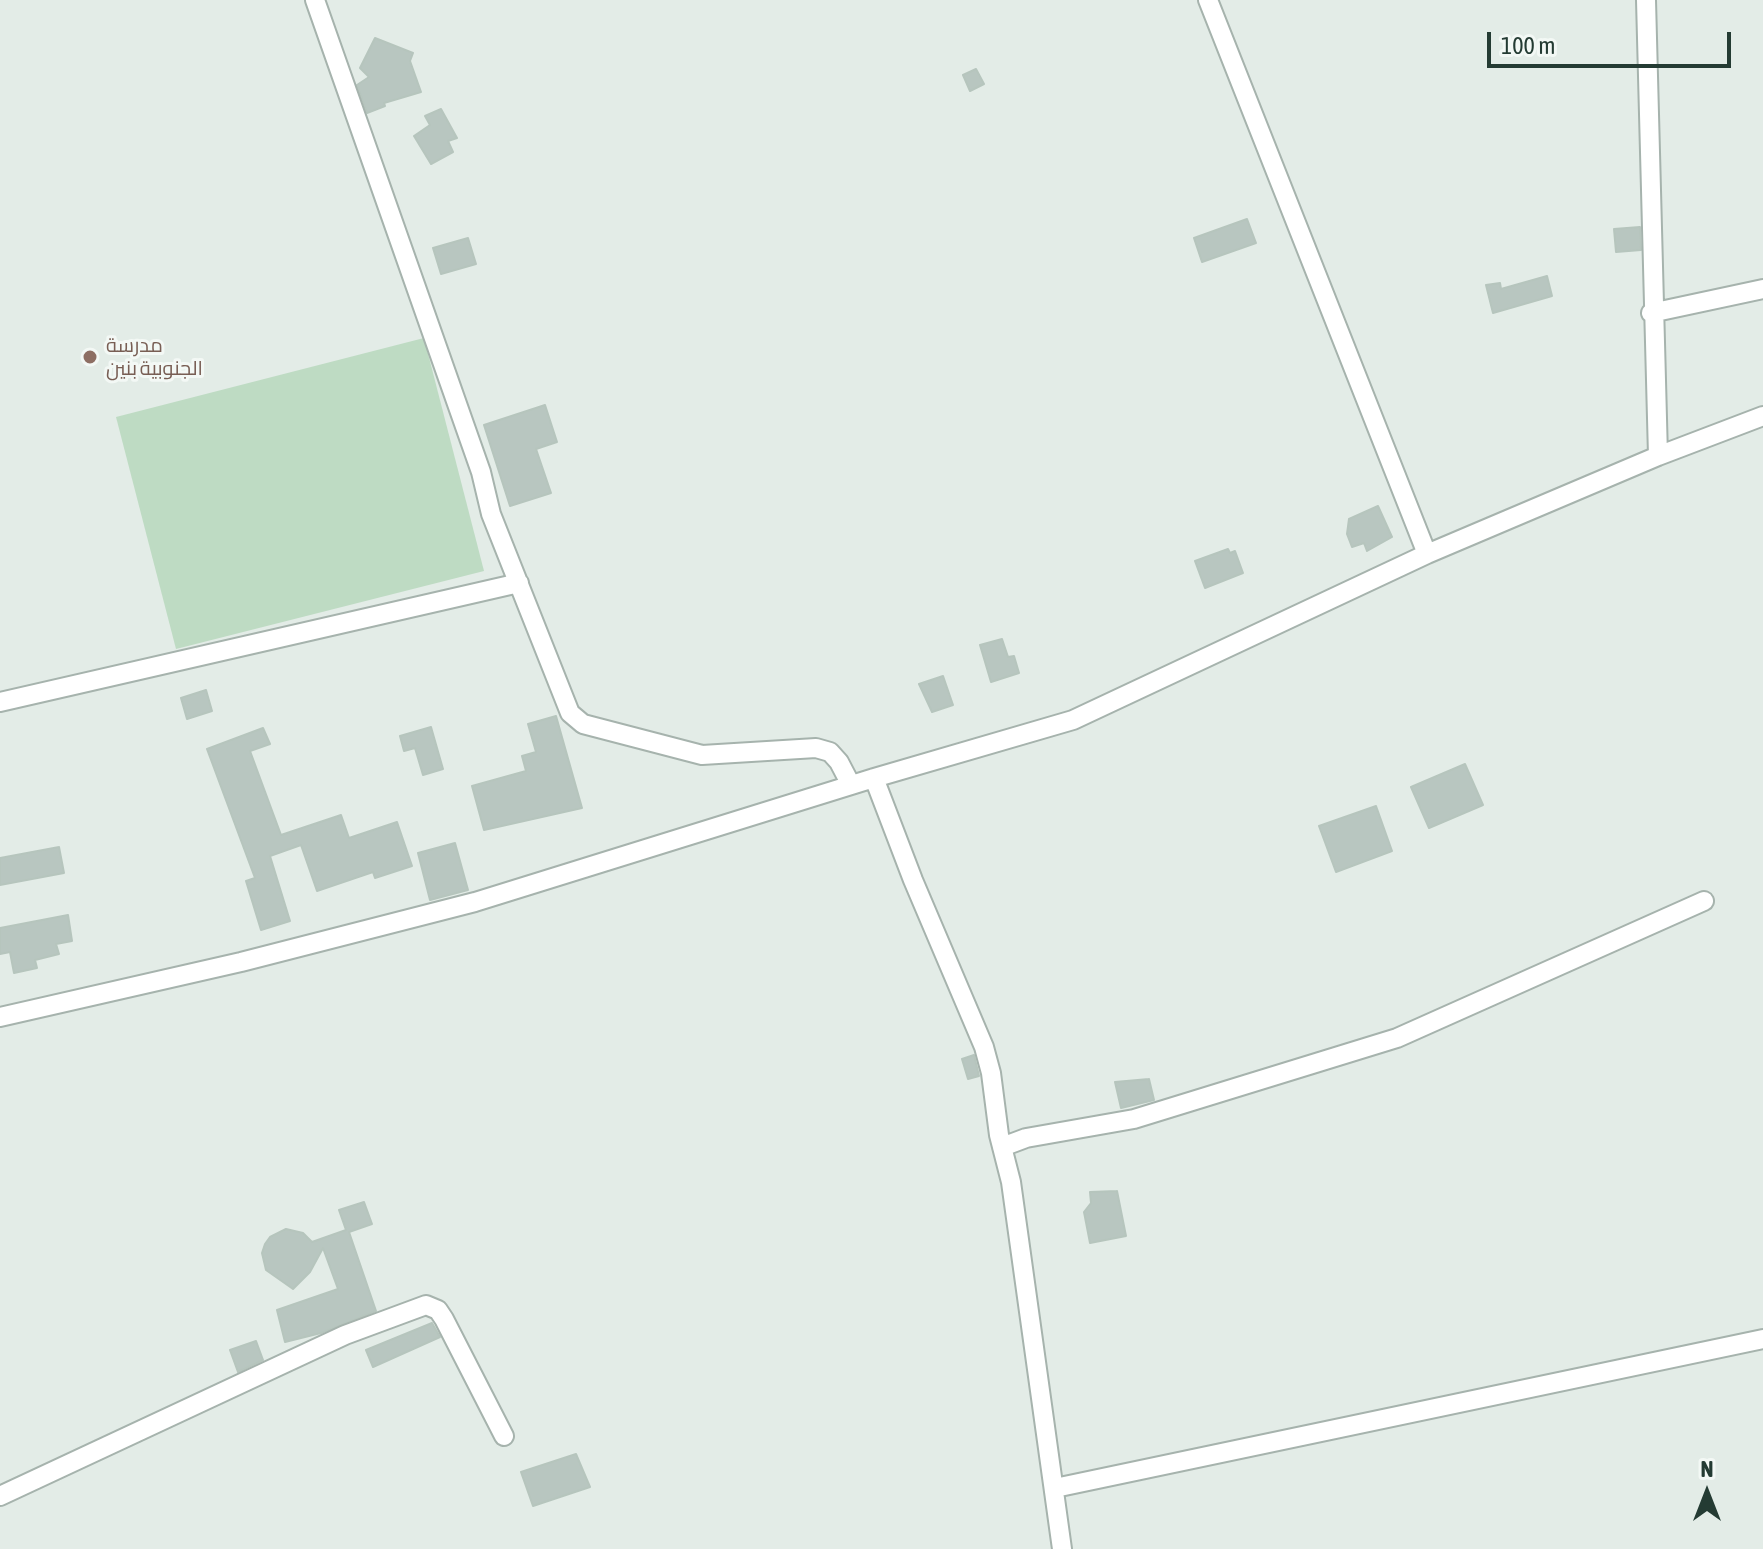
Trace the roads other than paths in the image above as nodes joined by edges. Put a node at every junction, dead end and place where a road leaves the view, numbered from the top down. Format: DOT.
graph roads {
  1 [pos="315,0"];
  2 [pos="1208,0"];
  3 [pos="1646,0"];
  4 [pos="1763,289"];
  5 [pos="1651,313"];
  6 [pos="1763,416"];
  7 [pos="1658,456"];
  8 [pos="1427,554"];
  9 [pos="519,583"];
  10 [pos="0,702"];
  11 [pos="874,778"];
  12 [pos="851,785"];
  13 [pos="1704,901"];
  14 [pos="0,1017"];
  15 [pos="1002,1147"];
  16 [pos="1763,1339"];
  17 [pos="504,1436"];
  18 [pos="1055,1488"];
  19 [pos="0,1496"];
  20 [pos="1062,1549"];
  1 -- 9 [label="street"];
  2 -- 8 [label="street"];
  3 -- 5 [label="street"];
  4 -- 5 [label="street"];
  5 -- 7 [label="street"];
  6 -- 7 [label="street"];
  7 -- 8 [label="street"];
  8 -- 11 [label="street"];
  9 -- 10 [label="street"];
  9 -- 12 [label="street"];
  11 -- 12 [label="street"];
  11 -- 15 [label="street"];
  12 -- 14 [label="street"];
  13 -- 15 [label="street"];
  15 -- 18 [label="street"];
  16 -- 18 [label="street"];
  17 -- 19 [label="street"];
  18 -- 20 [label="street"];
}
